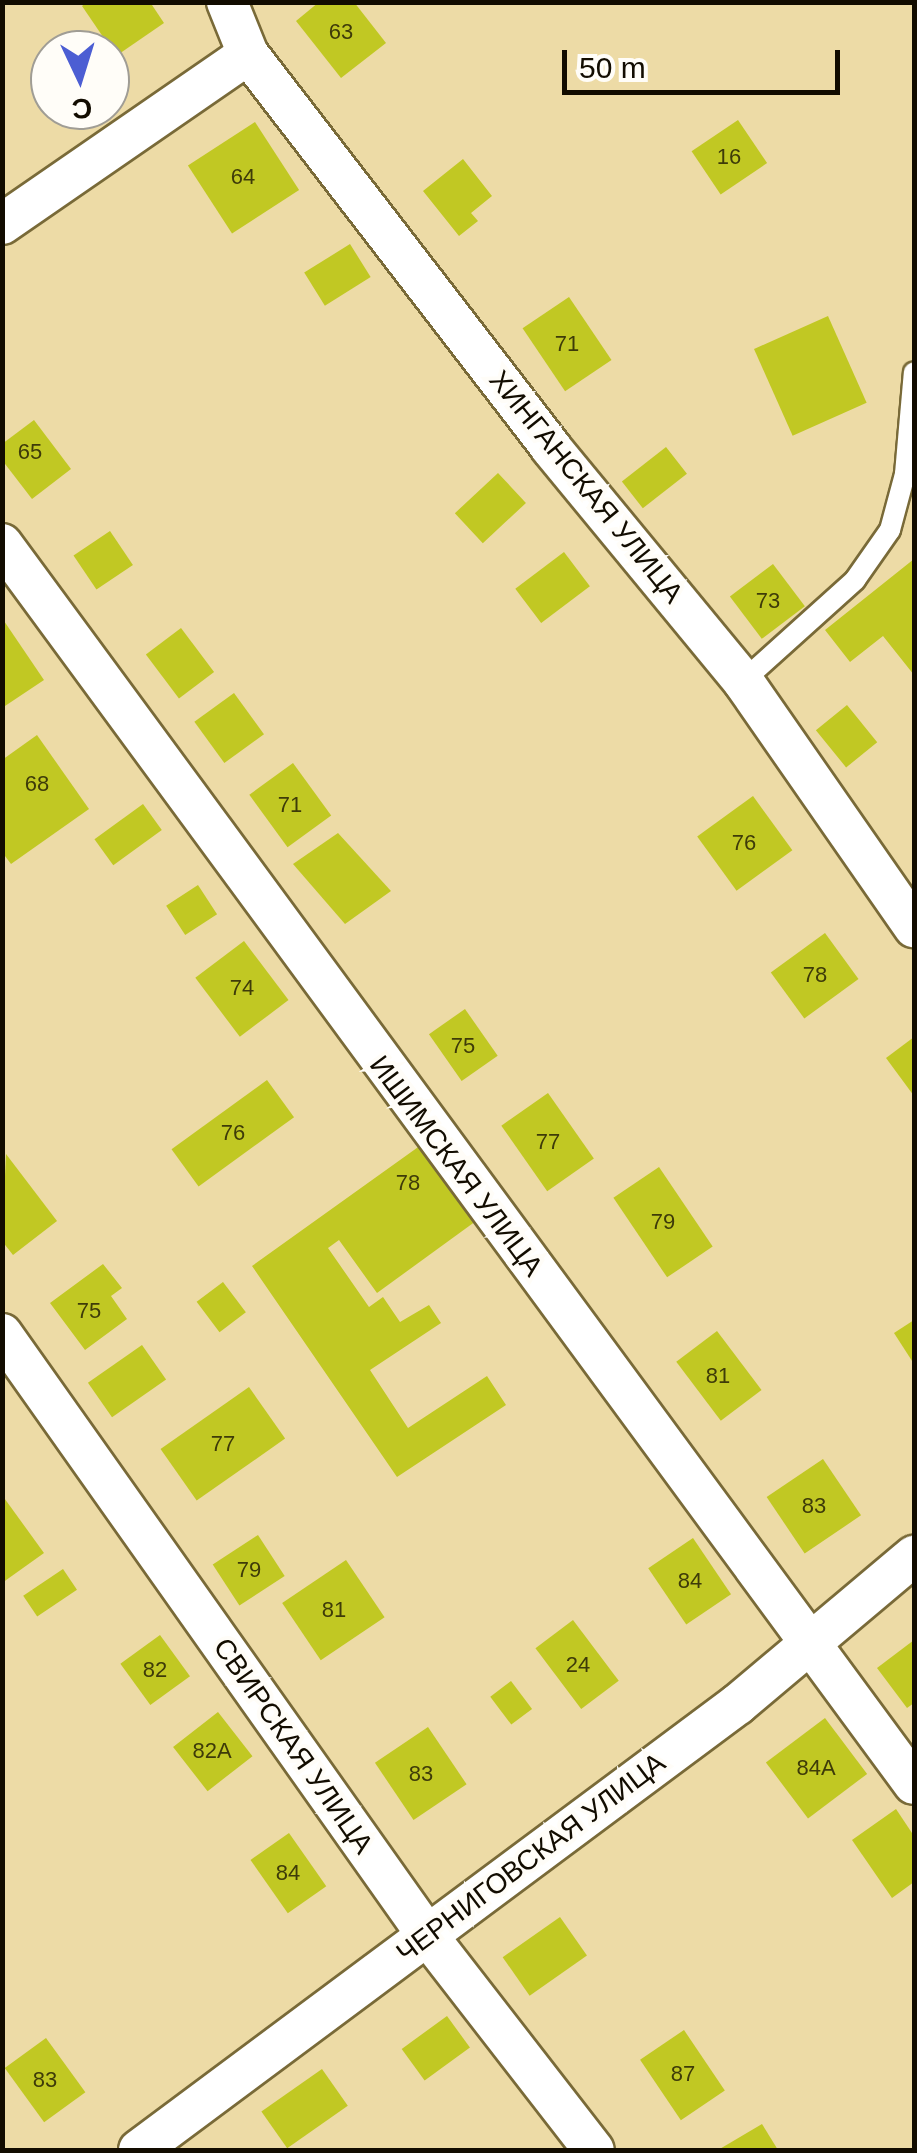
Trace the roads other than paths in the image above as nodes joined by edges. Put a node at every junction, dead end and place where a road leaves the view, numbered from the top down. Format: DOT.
graph roads {
  1 [pos="226,2"];
  2 [pos="248,54"];
  3 [pos="2,224"];
  4 [pos="914,372"];
  5 [pos="2,544"];
  6 [pos="743,681"];
  7 [pos="914,928"];
  8 [pos="2,1334"];
  9 [pos="914,1556"];
  10 [pos="808,1640"];
  11 [pos="914,1784"];
  12 [pos="427,1935"];
  13 [pos="139,2150"];
  14 [pos="594,2150"];
  1 -- 2 [label="street, ХИНГАНСКАЯ УЛИЦА"];
  2 -- 3 [label="street"];
  2 -- 6 [label="street, ХИНГАНСКАЯ УЛИЦА"];
  4 -- 6 [label="lane"];
  5 -- 10 [label="street, ИШИМСКАЯ УЛИЦА"];
  6 -- 7 [label="street, ХИНГАНСКАЯ УЛИЦА"];
  8 -- 12 [label="street, СВИРСКАЯ УЛИЦА"];
  9 -- 10 [label="street, ЧЕРНИГОВСКАЯ УЛИЦА"];
  10 -- 11 [label="street, ИШИМСКАЯ УЛИЦА"];
  10 -- 12 [label="street, ЧЕРНИГОВСКАЯ УЛИЦА"];
  12 -- 13 [label="street, ЧЕРНИГОВСКАЯ УЛИЦА"];
  12 -- 14 [label="street, СВИРСКАЯ УЛИЦА"];
}
